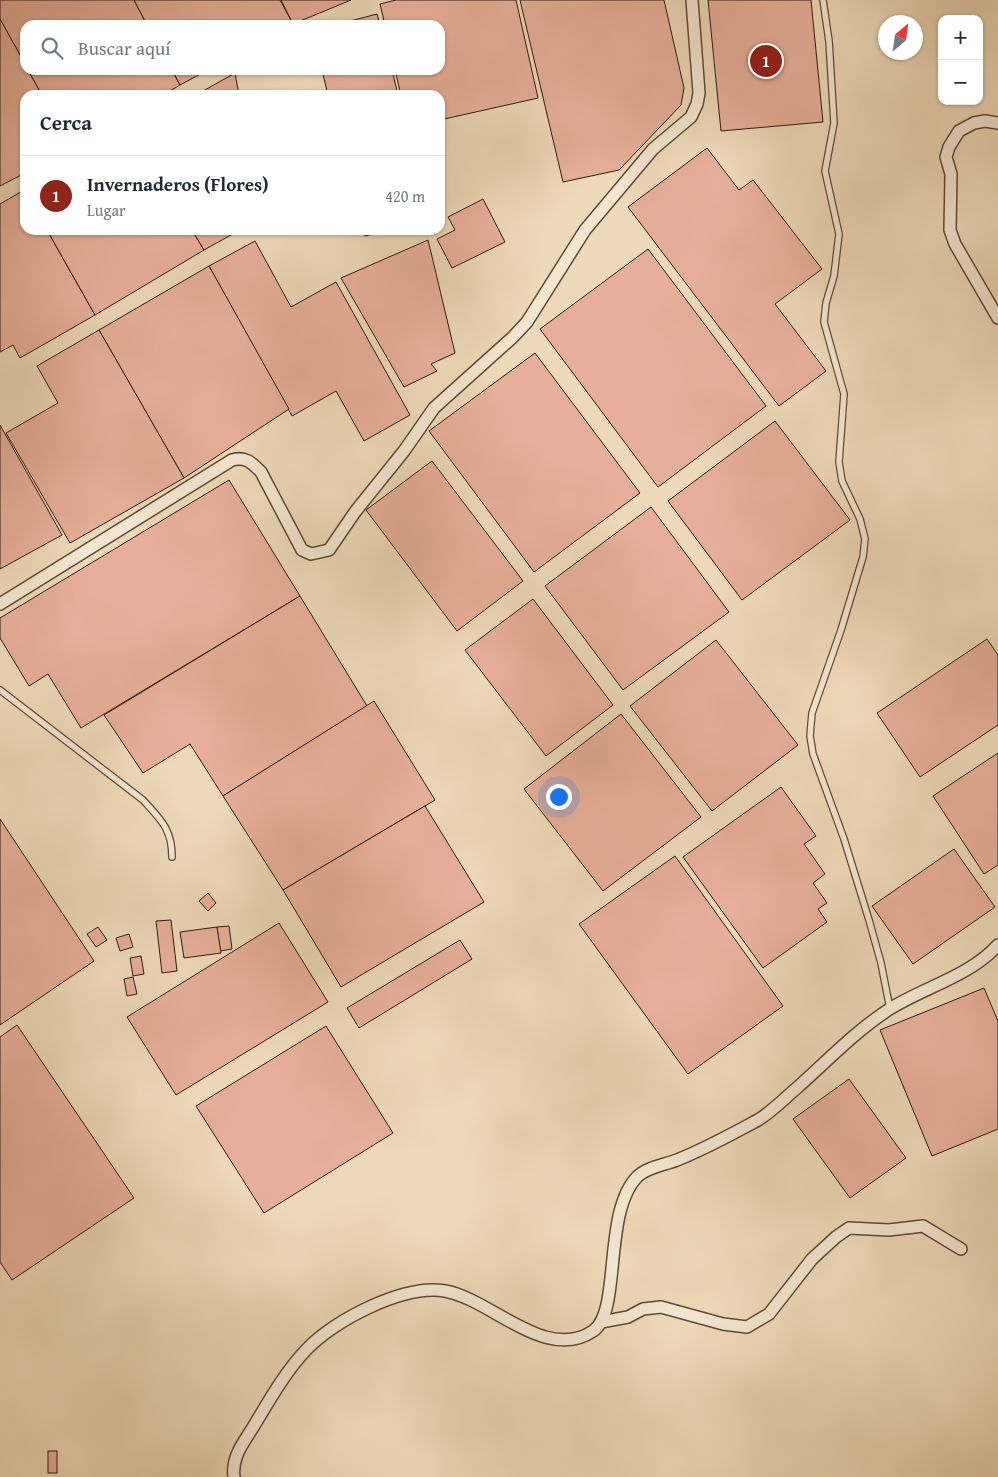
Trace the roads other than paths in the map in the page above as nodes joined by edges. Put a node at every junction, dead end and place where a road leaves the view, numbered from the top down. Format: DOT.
graph roads {
  1 [pos="692,0"];
  2 [pos="823,0"];
  3 [pos="998,123"];
  4 [pos="998,318"];
  5 [pos="0,604"];
  6 [pos="0,690"];
  7 [pos="172,857"];
  8 [pos="998,946"];
  9 [pos="890,1009"];
  10 [pos="961,1249"];
  11 [pos="601,1322"];
  12 [pos="234,1477"];
  1 -- 5 [label="street"];
  2 -- 9 [label="lane"];
  3 -- 4 [label="street"];
  6 -- 7 [label="lane"];
  8 -- 9 [label="street"];
  9 -- 11 [label="street"];
  10 -- 11 [label="street"];
  11 -- 12 [label="street"];
}
